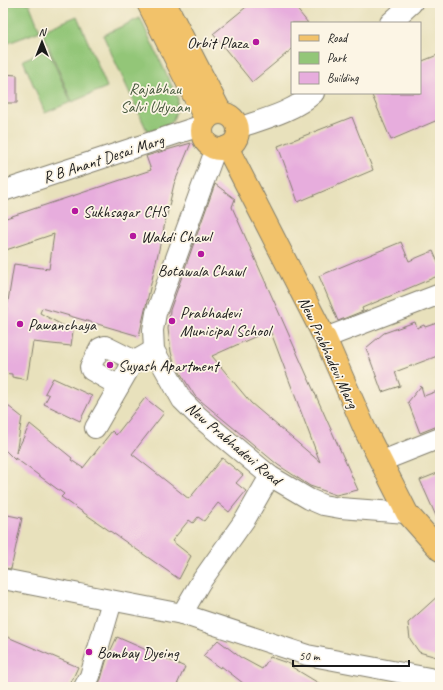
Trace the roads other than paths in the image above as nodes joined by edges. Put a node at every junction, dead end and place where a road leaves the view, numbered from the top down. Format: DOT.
graph roads {
  1 [pos="148,3"];
  2 [pos="166,3"];
  3 [pos="412,3"];
  4 [pos="391,22"];
  5 [pos="313,94"];
  6 [pos="210,119"];
  7 [pos="238,128"];
  8 [pos="221,148"];
  9 [pos="3,192"];
  10 [pos="440,294"];
  11 [pos="325,338"];
  12 [pos="154,350"];
  13 [pos="135,361"];
  14 [pos="119,386"];
  15 [pos="94,428"];
  16 [pos="440,438"];
  17 [pos="382,461"];
  18 [pos="270,476"];
  19 [pos="408,513"];
  20 [pos="439,546"];
  21 [pos="3,579"];
  22 [pos="112,601"];
  23 [pos="182,614"];
  24 [pos="440,680"];
  25 [pos="84,687"];
  1 -- 6 [label="main road, New Prabhadevi Marg"];
  2 -- 6 [label="main road, New Prabhadevi Marg"];
  3 -- 4 [label="street"];
  5 -- 7 [label="street"];
  6 -- 7 [label="main road, New Prabhadevi Marg"];
  6 -- 8 [label="main road, New Prabhadevi Marg"];
  6 -- 9 [label="street, R B Anant Desai Marg"];
  7 -- 8 [label="main road"];
  8 -- 11 [label="main road, New Prabhadevi Marg"];
  8 -- 12 [label="street, New Prabhadevi Road"];
  10 -- 11 [label="street"];
  11 -- 17 [label="main road, New Prabhadevi Marg"];
  12 -- 13 [label="street"];
  12 -- 18 [label="street, New Prabhadevi Road"];
  13 -- 14 [label="street"];
  13 -- 14 [label="street"];
  14 -- 15 [label="street"];
  16 -- 17 [label="street"];
  17 -- 19 [label="main road, New Prabhadevi Marg"];
  18 -- 19 [label="street, New Prabhadevi Road"];
  18 -- 23 [label="street"];
  19 -- 20 [label="main road, New Prabhadevi Marg"];
  21 -- 22 [label="street"];
  22 -- 23 [label="street"];
  22 -- 25 [label="street"];
  23 -- 24 [label="street"];
}
